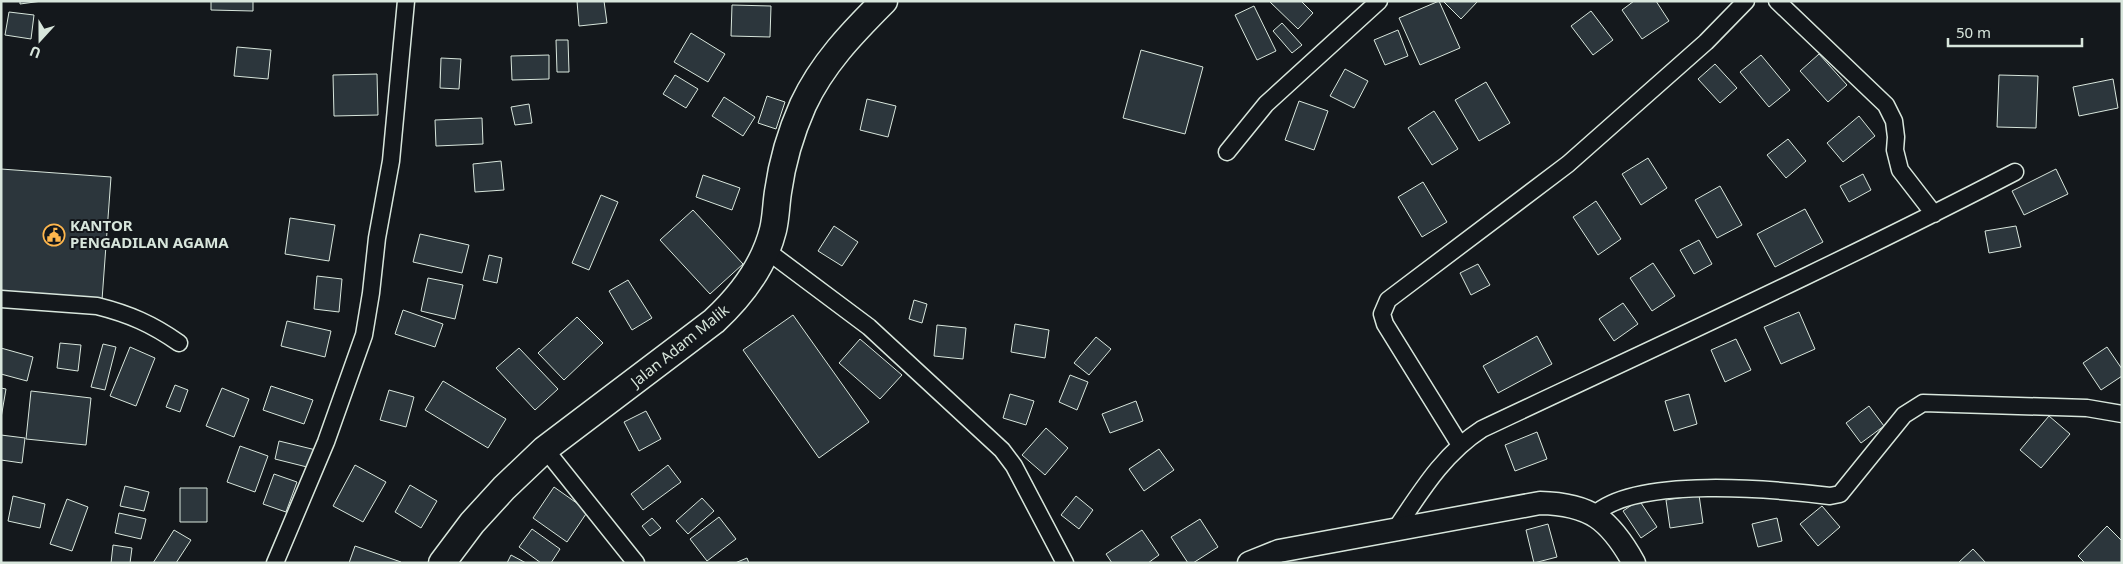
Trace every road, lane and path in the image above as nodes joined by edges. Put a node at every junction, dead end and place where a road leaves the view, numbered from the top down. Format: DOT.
graph roads {
  1 [pos="406,1"];
  2 [pos="884,1"];
  3 [pos="1379,1"];
  4 [pos="1746,1"];
  5 [pos="1777,1"];
  6 [pos="1227,152"];
  7 [pos="2015,172"];
  8 [pos="1934,214"];
  9 [pos="766,250"];
  10 [pos="1,299"];
  11 [pos="179,343"];
  12 [pos="2122,414"];
  13 [pos="1460,445"];
  14 [pos="545,449"];
  15 [pos="1595,514"];
  16 [pos="1395,530"];
  17 [pos="275,563"];
  18 [pos="442,563"];
  19 [pos="636,563"];
  20 [pos="1065,563"];
  21 [pos="1249,563"];
  22 [pos="1634,563"];
  1 -- 17 [label="street"];
  2 -- 9 [label="highway, Jalan Adam Malik"];
  3 -- 6 [label="street"];
  4 -- 13 [label="street"];
  5 -- 8 [label="street"];
  7 -- 8 [label="street"];
  8 -- 13 [label="street"];
  9 -- 14 [label="highway, Jalan Adam Malik"];
  9 -- 20 [label="street"];
  10 -- 11 [label="street"];
  12 -- 15 [label="street"];
  13 -- 16 [label="street"];
  14 -- 18 [label="highway, Jalan Adam Malik"];
  14 -- 19 [label="street"];
  15 -- 16 [label="main road"];
  15 -- 22 [label="main road"];
  16 -- 21 [label="main road"];
}
